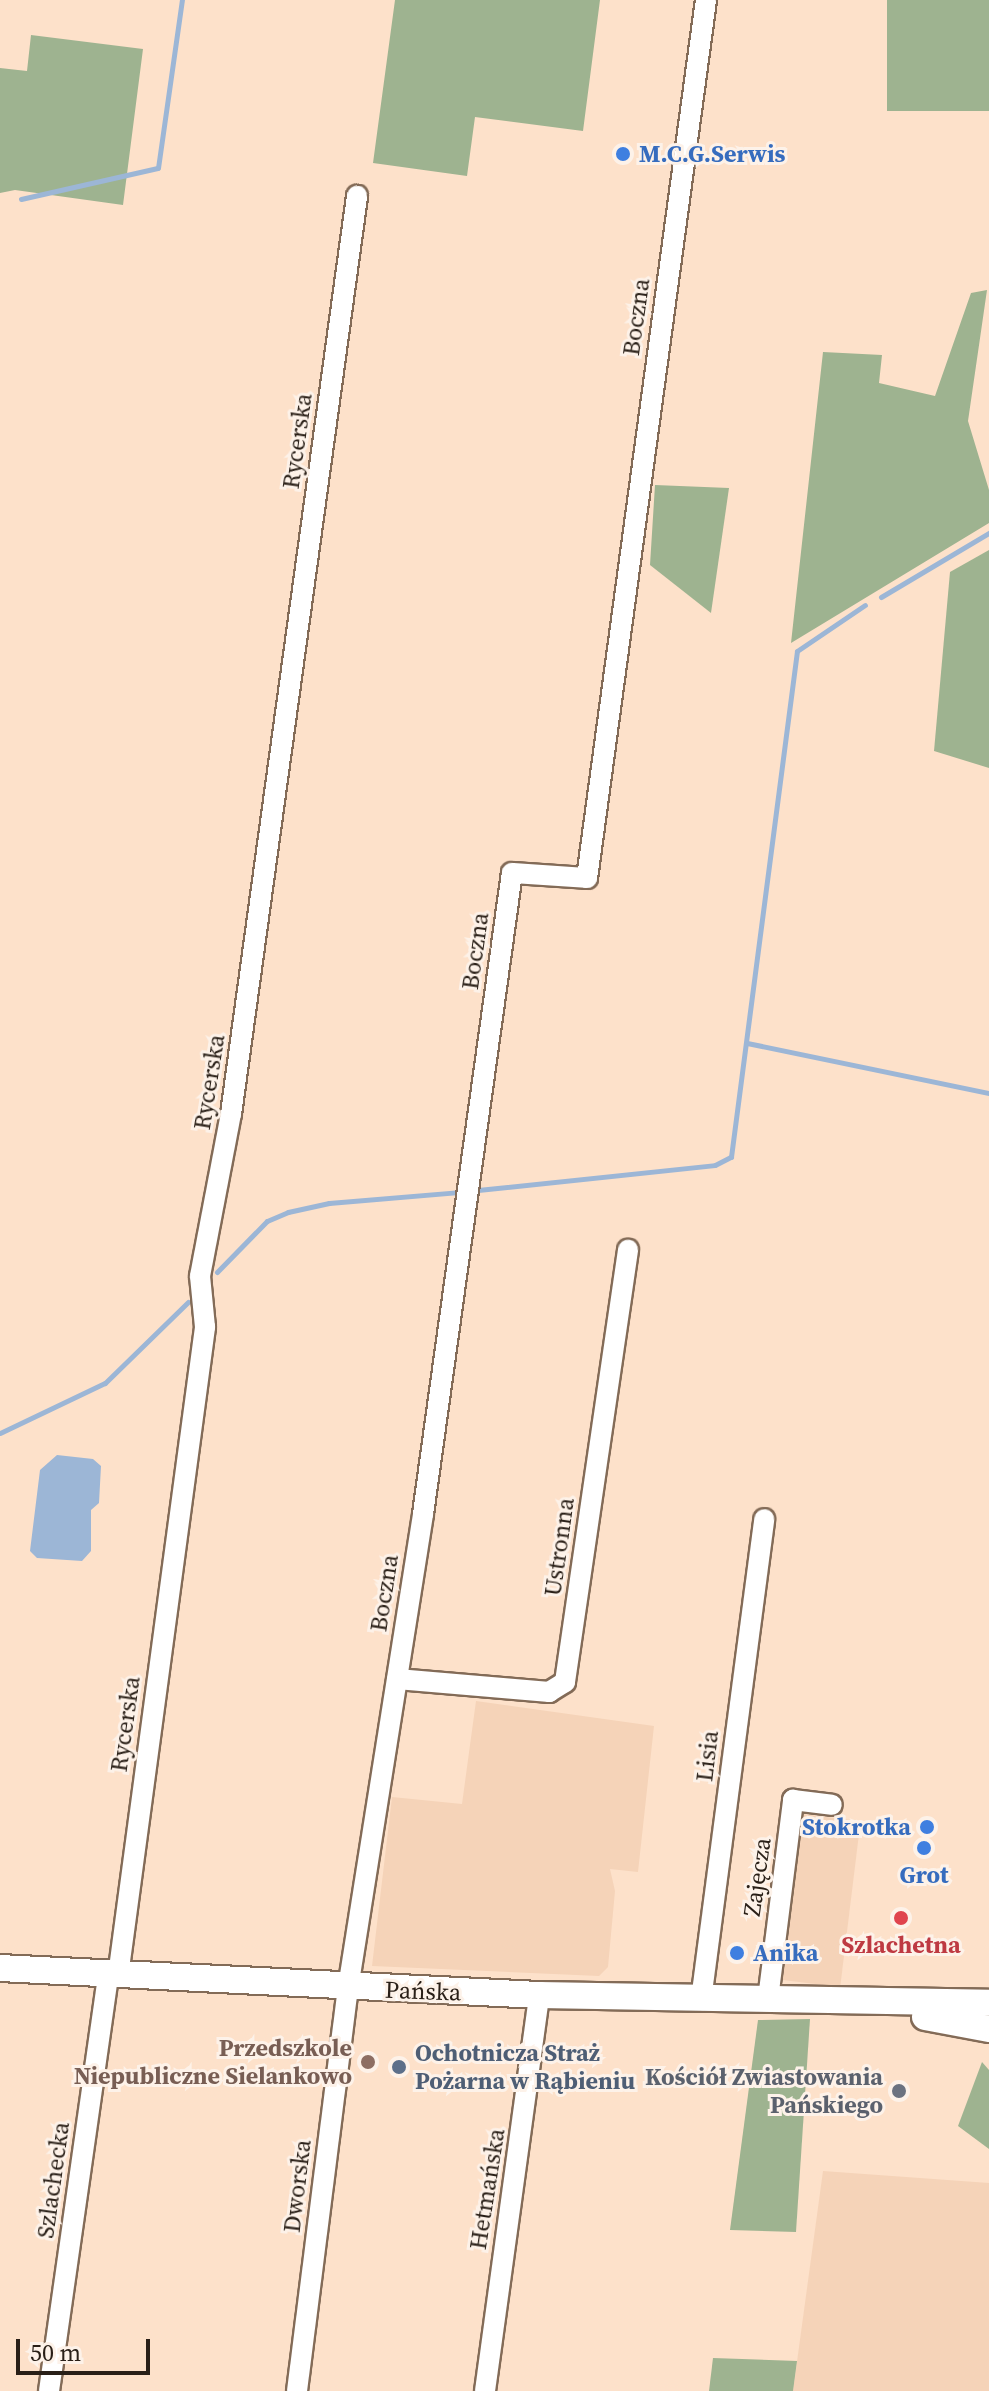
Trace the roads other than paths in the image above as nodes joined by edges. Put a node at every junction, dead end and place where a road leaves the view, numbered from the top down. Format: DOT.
graph roads {
  1 [pos="706,0"];
  2 [pos="357,196"];
  3 [pos="628,1250"];
  4 [pos="764,1519"];
  5 [pos="397,1679"];
  6 [pos="832,1805"];
  7 [pos="0,1968"];
  8 [pos="113,1976"];
  9 [pos="348,1988"];
  10 [pos="539,1995"];
  11 [pos="768,1999"];
  12 [pos="701,2000"];
  13 [pos="989,2003"];
  14 [pos="847,2004"];
  15 [pos="989,2029"];
  16 [pos="49,2391"];
  17 [pos="297,2391"];
  18 [pos="485,2391"];
  1 -- 5 [label="street, Boczna"];
  2 -- 8 [label="street, Rycerska"];
  3 -- 5 [label="street, Ustronna"];
  4 -- 12 [label="street, Lisia"];
  5 -- 9 [label="street, Boczna"];
  6 -- 11 [label="street, Zajęcza"];
  7 -- 8 [label="street, Pańska"];
  8 -- 9 [label="street, Pańska"];
  8 -- 16 [label="street, Szlachecka"];
  9 -- 10 [label="street, Pańska"];
  9 -- 17 [label="street, Dworska"];
  10 -- 12 [label="street, Pańska"];
  10 -- 18 [label="street, Hetmańska"];
  11 -- 12 [label="street, Pańska"];
  11 -- 14 [label="street, Pańska"];
  13 -- 14 [label="street, Pańska"];
  14 -- 15 [label="street, Pańska"];
}
